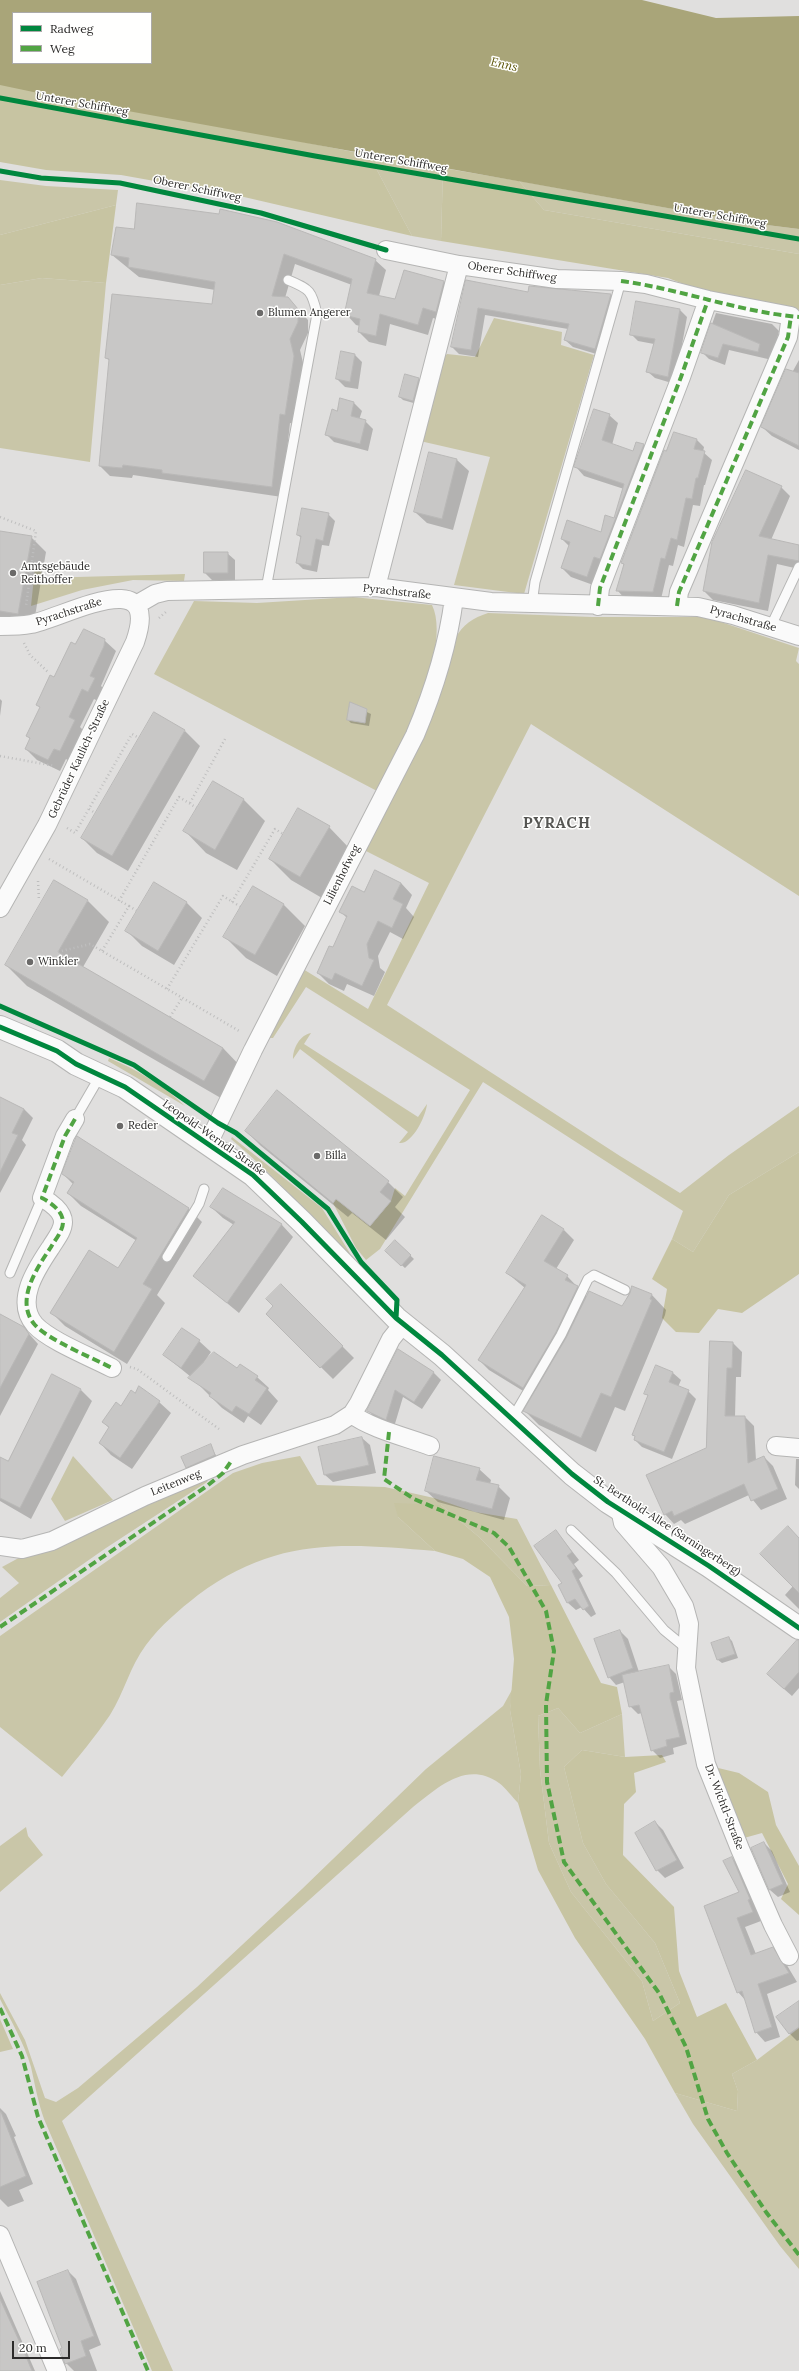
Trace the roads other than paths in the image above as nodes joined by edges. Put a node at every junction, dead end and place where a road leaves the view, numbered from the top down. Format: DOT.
graph roads {
  1 [pos="386,250"];
  2 [pos="460,265"];
  3 [pos="288,280"];
  4 [pos="621,281"];
  5 [pos="708,300"];
  6 [pos="799,567"];
  7 [pos="376,587"];
  8 [pos="266,590"];
  9 [pos="454,598"];
  10 [pos="532,604"];
  11 [pos="136,605"];
  12 [pos="598,606"];
  13 [pos="677,606"];
  14 [pos="0,626"];
  15 [pos="771,626"];
  16 [pos="799,636"];
  17 [pos="0,908"];
  18 [pos="1,1029"];
  19 [pos="101,1074"];
  20 [pos="75,1119"];
  21 [pos="208,1144"];
  22 [pos="204,1189"];
  23 [pos="42,1198"];
  24 [pos="167,1257"];
  25 [pos="10,1273"];
  26 [pos="625,1290"];
  27 [pos="403,1324"];
  28 [pos="112,1368"];
  29 [pos="352,1414"];
  30 [pos="512,1419"];
  31 [pos="430,1446"];
  32 [pos="776,1446"];
  33 [pos="799,1448"];
  34 [pos="620,1509"];
  35 [pos="572,1530"];
  36 [pos="0,1546"];
  37 [pos="799,1628"];
  38 [pos="687,1649"];
  39 [pos="789,1956"];
  40 [pos="0,2235"];
  41 [pos="57,2371"];
  1 -- 2 [label="street, Oberer Schiffweg"];
  2 -- 4 [label="street, Oberer Schiffweg"];
  2 -- 7 [label="street"];
  3 -- 8 [label="lane"];
  4 -- 5 [label="street, Oberer Schiffweg"];
  4 -- 10 [label="lane"];
  5 -- 12 [label="street"];
  5 -- 13 [label="street, Oberer Schiffweg"];
  6 -- 15 [label="lane"];
  7 -- 8 [label="street, Pyrachstraße"];
  7 -- 9 [label="street, Pyrachstraße"];
  8 -- 11 [label="street, Pyrachstraße"];
  9 -- 10 [label="street, Pyrachstraße"];
  9 -- 21 [label="street, Lilienhofweg"];
  10 -- 12 [label="street, Pyrachstraße"];
  11 -- 14 [label="street, Pyrachstraße"];
  11 -- 17 [label="street, Gebrüder Kaulich-Straße"];
  12 -- 13 [label="street, Pyrachstraße"];
  13 -- 15 [label="street, Pyrachstraße"];
  15 -- 16 [label="street, Pyrachstraße"];
  18 -- 19 [label="street, Leopold-Werndl-Straße"];
  19 -- 20 [label="lane"];
  19 -- 21 [label="street, Leopold-Werndl-Straße"];
  20 -- 23 [label="street"];
  21 -- 27 [label="street, Leopold-Werndl-Straße"];
  22 -- 24 [label="lane"];
  23 -- 25 [label="lane"];
  23 -- 28 [label="street"];
  26 -- 30 [label="lane"];
  27 -- 29 [label="street"];
  27 -- 30 [label="street, St. Berthold-Allee (Sarningerberg)"];
  29 -- 31 [label="street"];
  29 -- 36 [label="street, Leitenweg"];
  30 -- 34 [label="street, St. Berthold-Allee (Sarningerberg)"];
  32 -- 33 [label="street"];
  34 -- 37 [label="street, St. Berthold-Allee (Sarningerberg)"];
  34 -- 38 [label="street, Dr. Wichtl-Straße"];
  35 -- 38 [label="lane"];
  38 -- 39 [label="street, Dr. Wichtl-Straße"];
  40 -- 41 [label="street"];
}
